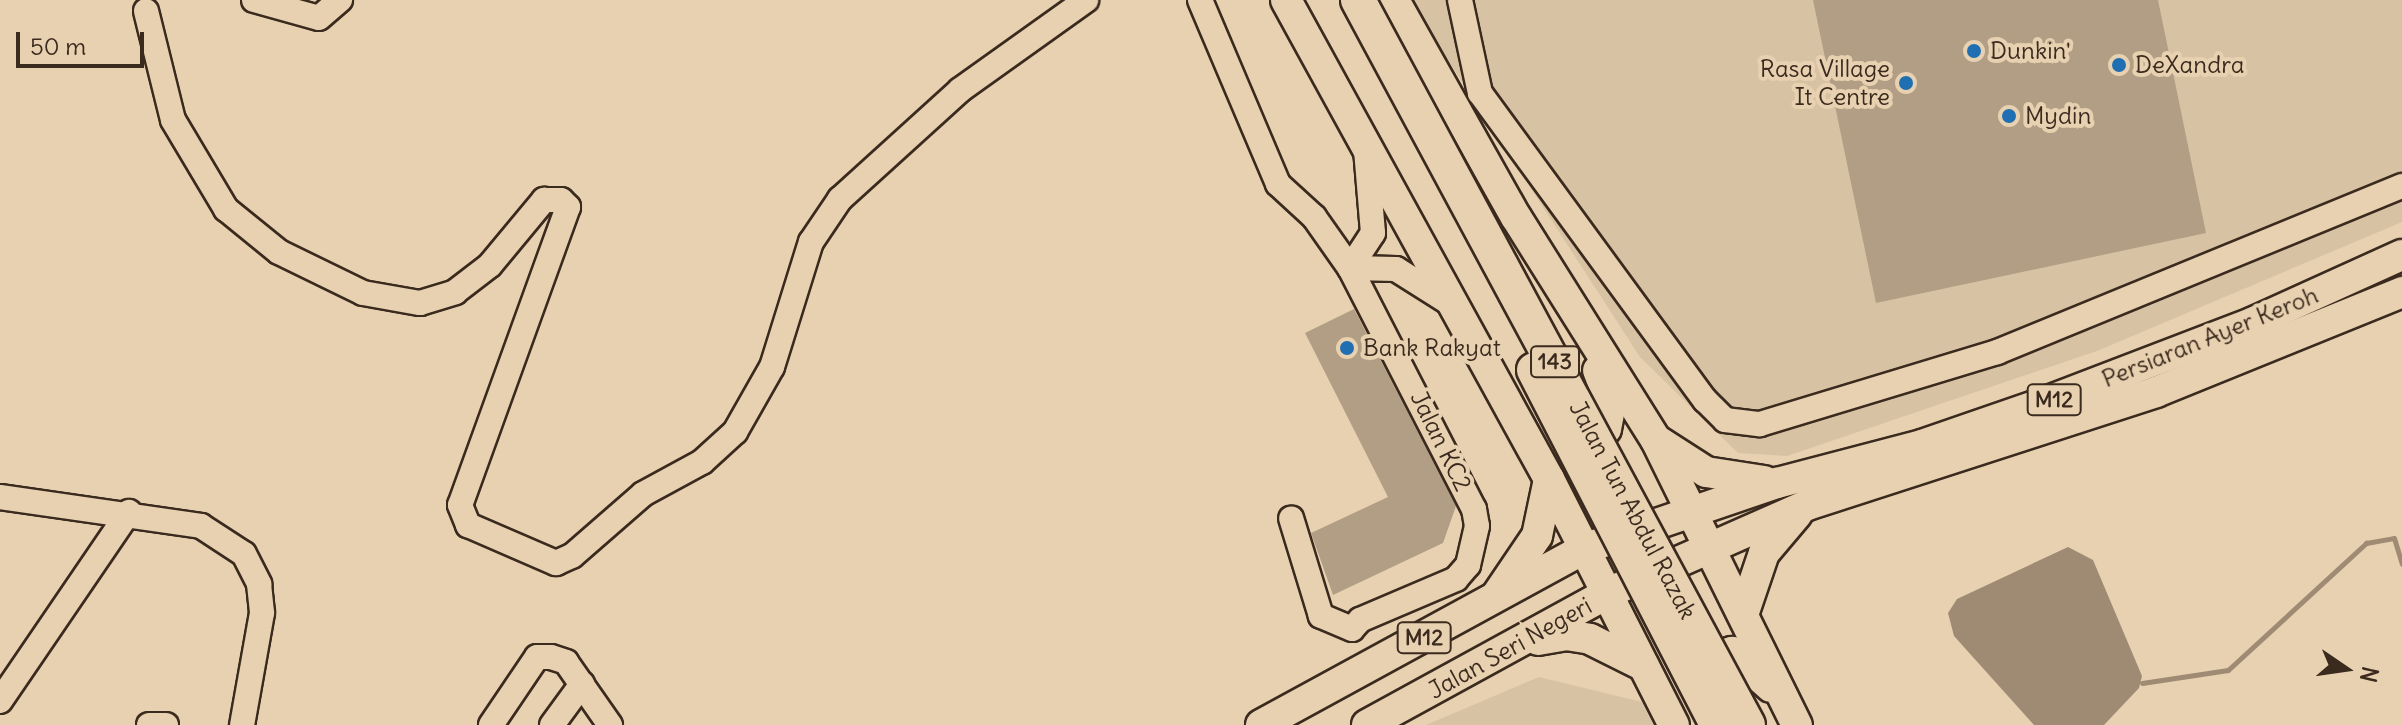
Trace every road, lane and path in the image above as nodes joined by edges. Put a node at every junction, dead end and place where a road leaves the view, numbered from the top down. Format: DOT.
graph roads {
  1 [pos="254,0"];
  2 [pos="340,0"];
  3 [pos="1086,0"];
  4 [pos="1200,0"];
  5 [pos="1286,0"];
  6 [pos="1332,0"];
  7 [pos="1358,0"];
  8 [pos="1394,0"];
  9 [pos="1460,0"];
  10 [pos="146,11"];
  11 [pos="1365,149"];
  12 [pos="2402,186"];
  13 [pos="2402,255"];
  14 [pos="1350,268"];
  15 [pos="2402,292"];
  16 [pos="1453,305"];
  17 [pos="1574,309"];
  18 [pos="1489,371"];
  19 [pos="1656,440"];
  20 [pos="1549,479"];
  21 [pos="1777,483"];
  22 [pos="0,497"];
  23 [pos="1807,505"];
  24 [pos="1693,510"];
  25 [pos="129,512"];
  26 [pos="1291,518"];
  27 [pos="1586,548"];
  28 [pos="1710,548"];
  29 [pos="1610,592"];
  30 [pos="1494,599"];
  31 [pos="1743,615"];
  32 [pos="1523,643"];
  33 [pos="1644,666"];
  34 [pos="582,684"];
  35 [pos="0,701"];
  36 [pos="1791,714"];
  37 [pos="149,725"];
  38 [pos="166,725"];
  39 [pos="242,725"];
  40 [pos="491,725"];
  41 [pos="552,725"];
  42 [pos="610,725"];
  43 [pos="1261,725"];
  44 [pos="1367,725"];
  45 [pos="1674,725"];
  46 [pos="1688,725"];
  47 [pos="1717,725"];
  48 [pos="1748,725"];
  1 -- 2 [label="street"];
  3 -- 10 [label="street"];
  4 -- 14 [label="street, Jalan KC2"];
  5 -- 11 [label="main road"];
  6 -- 47 [label="highway, Jalan Tun Abdul Razak / 143, bridge"];
  7 -- 48 [label="highway, Jalan Tun Abdul Razak / 143, bridge"];
  8 -- 17 [label="main road"];
  9 -- 12 [label="street"];
  11 -- 14 [label="street"];
  11 -- 16 [label="main road"];
  13 -- 21 [label="main road, Persiaran Ayer Keroh / M12"];
  14 -- 16 [label="street"];
  14 -- 26 [label="street, Jalan KC2"];
  15 -- 23 [label="main road, Persiaran Ayer Keroh / M12"];
  16 -- 18 [label="main road"];
  17 -- 18 [label="main road"];
  17 -- 19 [label="main road"];
  18 -- 20 [label="main road"];
  19 -- 21 [label="main road"];
  19 -- 24 [label="main road"];
  20 -- 27 [label="main road"];
  20 -- 30 [label="main road"];
  21 -- 24 [label="main road, Persiaran Ayer Keroh / M12"];
  22 -- 25 [label="street"];
  23 -- 28 [label="main road, Persiaran Ayer Keroh / M12"];
  23 -- 31 [label="main road"];
  24 -- 27 [label="main road, M12"];
  24 -- 28 [label="main road"];
  25 -- 35 [label="street"];
  25 -- 39 [label="street"];
  27 -- 29 [label="main road"];
  27 -- 30 [label="main road, Jalan Seri Negeri / M12"];
  28 -- 29 [label="main road, M12"];
  28 -- 31 [label="main road"];
  29 -- 32 [label="main road, Jalan Seri Negeri / M12"];
  29 -- 33 [label="main road"];
  30 -- 43 [label="main road, Jalan Seri Negeri / M12"];
  31 -- 36 [label="main road"];
  32 -- 33 [label="main road"];
  32 -- 44 [label="main road, Jalan Seri Negeri / M12"];
  33 -- 45 [label="main road"];
  34 -- 40 [label="street"];
  34 -- 41 [label="street"];
  34 -- 42 [label="street"];
  36 -- 46 [label="main road"];
  37 -- 38 [label="street"];
}
